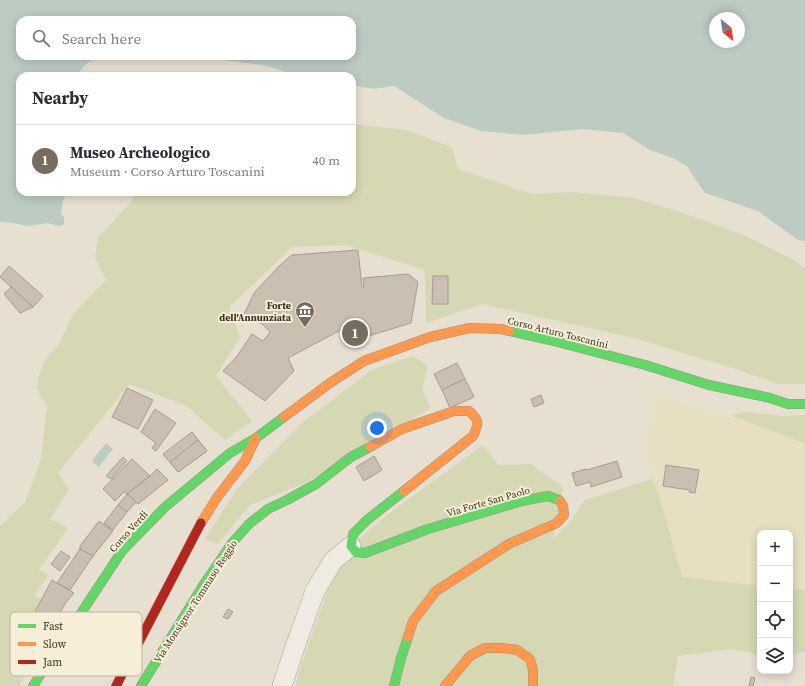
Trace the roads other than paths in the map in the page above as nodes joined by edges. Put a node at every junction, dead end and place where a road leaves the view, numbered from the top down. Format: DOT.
graph roads {
  1 [pos="805,404"];
  2 [pos="256,438"];
  3 [pos="350,546"];
  4 [pos="82,612"];
  5 [pos="142,637"];
  6 [pos="40,676"];
  7 [pos="121,676"];
  8 [pos="33,686"];
  9 [pos="116,686"];
  10 [pos="141,686"];
  11 [pos="282,686"];
  12 [pos="394,686"];
  13 [pos="445,686"];
  14 [pos="532,686"];
  1 -- 2 [label="street, Corso Arturo Toscanini"];
  2 -- 4 [label="street, Corso Verdi"];
  2 -- 5 [label="street"];
  3 -- 10 [label="street, Via Monsignor Tommaso Reggio"];
  3 -- 11 [label="street, Via Monsignor Tommaso Reggio"];
  3 -- 12 [label="street, Via Forte San Paolo"];
  6 -- 8 [label="street, Corso Verdi"];
  7 -- 9 [label="street"];
  13 -- 14 [label="street"];
}
